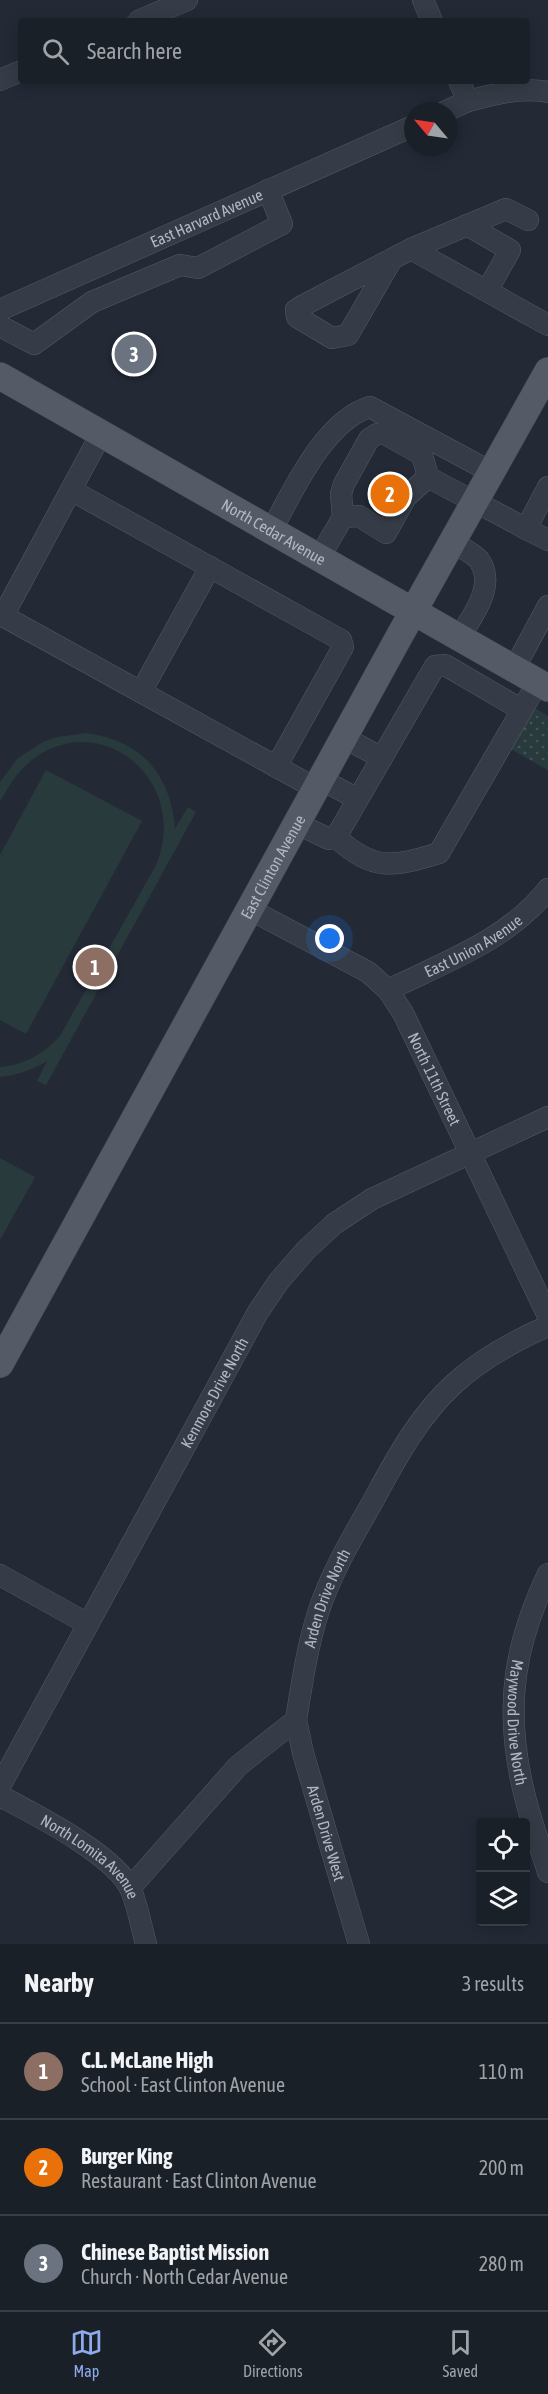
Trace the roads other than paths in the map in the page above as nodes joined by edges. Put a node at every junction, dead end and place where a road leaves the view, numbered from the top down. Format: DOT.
graph roads {
  1 [pos="187,0"];
  2 [pos="423,0"];
  3 [pos="145,18"];
  4 [pos="431,18"];
  5 [pos="18,72"];
  6 [pos="0,80"];
  7 [pos="460,84"];
  8 [pos="548,92"];
  9 [pos="468,101"];
  10 [pos="458,106"];
  11 [pos="404,130"];
  12 [pos="268,190"];
  13 [pos="528,220"];
  14 [pos="467,225"];
  15 [pos="168,235"];
  16 [pos="411,249"];
  17 [pos="119,257"];
  18 [pos="392,259"];
  19 [pos="189,267"];
  20 [pos="131,285"];
  21 [pos="487,291"];
  22 [pos="0,310"];
  23 [pos="548,325"];
  24 [pos="0,326"];
  25 [pos="548,371"];
  26 [pos="0,376"];
  27 [pos="541,400"];
  28 [pos="101,434"];
  29 [pos="491,472"];
  30 [pos="428,477"];
  31 [pos="548,487"];
  32 [pos="71,490"];
  33 [pos="474,503"];
  34 [pos="343,517"];
  35 [pos="526,529"];
  36 [pos="271,531"];
  37 [pos="548,540"];
  38 [pos="452,541"];
  39 [pos="319,558"];
  40 [pos="210,567"];
  41 [pos="548,606"];
  42 [pos="412,612"];
  43 [pos="1,617"];
  44 [pos="459,638"];
  45 [pos="514,669"];
  46 [pos="543,685"];
  47 [pos="141,692"];
  48 [pos="522,710"];
  49 [pos="343,737"];
  50 [pos="382,758"];
  51 [pos="276,767"];
  52 [pos="318,784"];
  53 [pos="358,799"];
  54 [pos="296,823"];
  55 [pos="336,837"];
  56 [pos="548,889"];
  57 [pos="249,909"];
  58 [pos="388,990"];
  59 [pos="548,1117"];
  60 [pos="470,1153"];
  61 [pos="548,1316"];
  62 [pos="548,1326"];
  63 [pos="0,1364"];
  64 [pos="548,1574"];
  65 [pos="0,1575"];
  66 [pos="88,1624"];
  67 [pos="296,1720"];
  68 [pos="0,1786"];
  69 [pos="0,1796"];
  70 [pos="548,1872"];
  71 [pos="130,1888"];
  72 [pos="147,1944"];
  73 [pos="360,1944"];
  1 -- 3 [label="street"];
  2 -- 4 [label="street"];
  5 -- 6 [label="street"];
  7 -- 9 [label="street"];
  8 -- 9 [label="street"];
  9 -- 10 [label="street"];
  11 -- 12 [label="street, East Harvard Avenue"];
  12 -- 15 [label="street, East Harvard Avenue"];
  12 -- 19 [label="street"];
  13 -- 14 [label="street"];
  14 -- 16 [label="street"];
  14 -- 21 [label="street"];
  15 -- 17 [label="street, East Harvard Avenue"];
  15 -- 19 [label="street"];
  16 -- 18 [label="street"];
  16 -- 21 [label="street"];
  17 -- 20 [label="street"];
  17 -- 22 [label="street, East Harvard Avenue"];
  19 -- 20 [label="street"];
  20 -- 24 [label="street"];
  21 -- 23 [label="street"];
  25 -- 27 [label="main road, East Clinton Avenue"];
  26 -- 28 [label="main road, North Cedar Avenue"];
  27 -- 29 [label="main road, East Clinton Avenue"];
  28 -- 32 [label="street"];
  28 -- 36 [label="main road, North Cedar Avenue"];
  29 -- 33 [label="main road, East Clinton Avenue"];
  29 -- 36 [label="street"];
  30 -- 33 [label="street"];
  30 -- 34 [label="street"];
  30 -- 34 [label="street"];
  31 -- 35 [label="street"];
  32 -- 40 [label="street"];
  32 -- 43 [label="street"];
  33 -- 35 [label="street"];
  33 -- 38 [label="main road, East Clinton Avenue"];
  34 -- 39 [label="street"];
  35 -- 37 [label="street"];
  36 -- 39 [label="main road, North Cedar Avenue"];
  38 -- 42 [label="main road, East Clinton Avenue"];
  38 -- 44 [label="street"];
  39 -- 42 [label="main road, North Cedar Avenue"];
  40 -- 47 [label="street"];
  40 -- 51 [label="street"];
  41 -- 45 [label="street"];
  42 -- 44 [label="main road, North Cedar Avenue"];
  42 -- 49 [label="main road, East Clinton Avenue"];
  43 -- 47 [label="street"];
  44 -- 45 [label="main road, North Cedar Avenue"];
  45 -- 46 [label="main road, North Cedar Avenue"];
  46 -- 48 [label="street"];
  47 -- 51 [label="street"];
  48 -- 50 [label="street"];
  48 -- 55 [label="street"];
  49 -- 50 [label="street"];
  49 -- 52 [label="main road, East Clinton Avenue"];
  50 -- 53 [label="street"];
  51 -- 52 [label="street"];
  52 -- 53 [label="street"];
  52 -- 54 [label="main road, East Clinton Avenue"];
  53 -- 55 [label="street"];
  54 -- 55 [label="street"];
  54 -- 57 [label="main road, East Clinton Avenue"];
  56 -- 58 [label="street, East Union Avenue"];
  57 -- 58 [label="street, North 11th Street"];
  57 -- 63 [label="main road, East Clinton Avenue"];
  58 -- 60 [label="street, North 11th Street"];
  59 -- 60 [label="street, Kenmore Drive North"];
  60 -- 61 [label="street, North 11th Street"];
  60 -- 66 [label="street, Kenmore Drive North"];
  62 -- 67 [label="street, Arden Drive North"];
  64 -- 70 [label="street, Maywood Drive North"];
  65 -- 66 [label="street"];
  66 -- 68 [label="street, Kenmore Drive North"];
  67 -- 71 [label="street"];
  67 -- 73 [label="street, Arden Drive West"];
  69 -- 71 [label="street, North Lomita Avenue"];
  71 -- 72 [label="street, North Lomita Avenue"];
}
